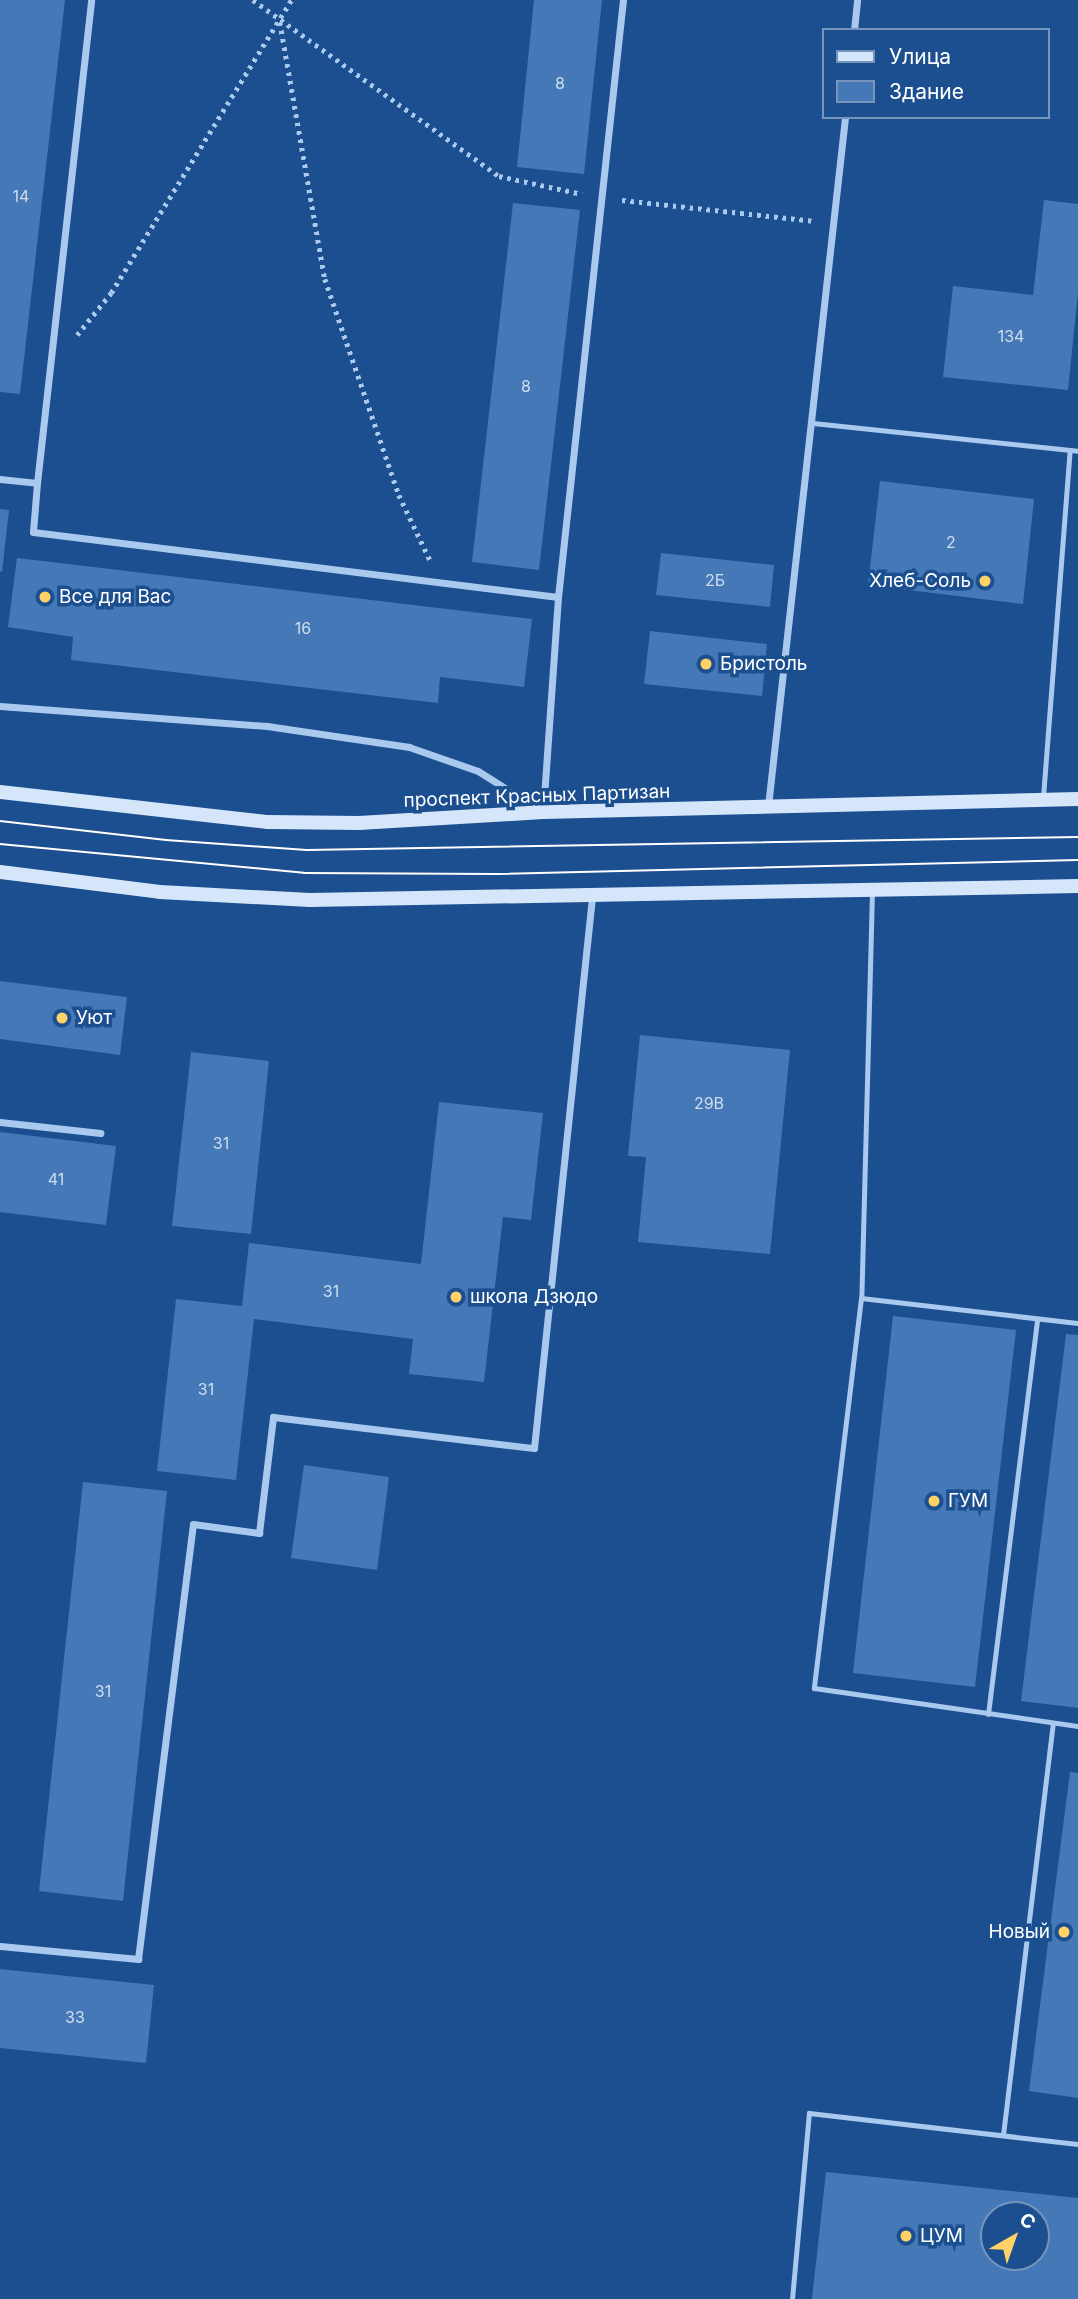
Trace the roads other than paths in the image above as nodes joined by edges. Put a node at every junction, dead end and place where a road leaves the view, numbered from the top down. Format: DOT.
graph roads {
  1 [pos="91,0"];
  2 [pos="623,0"];
  3 [pos="857,0"];
  4 [pos="854,28"];
  5 [pos="845,119"];
  6 [pos="813,423"];
  7 [pos="1070,450"];
  8 [pos="1078,451"];
  9 [pos="0,479"];
  10 [pos="37,483"];
  11 [pos="558,597"];
  12 [pos="0,706"];
  13 [pos="0,792"];
  14 [pos="1078,799"];
  15 [pos="1043,800"];
  16 [pos="768,807"];
  17 [pos="544,812"];
  18 [pos="0,872"];
  19 [pos="1078,886"];
  20 [pos="872,891"];
  21 [pos="592,897"];
  22 [pos="0,1122"];
  23 [pos="100,1133"];
  24 [pos="861,1298"];
  25 [pos="1037,1319"];
  26 [pos="1078,1323"];
  27 [pos="988,1714"];
  28 [pos="1053,1723"];
  29 [pos="1078,1726"];
  30 [pos="0,1946"];
  31 [pos="1003,2136"];
  32 [pos="1078,2144"];
  33 [pos="792,2299"];
  1 -- 10 [label="street"];
  2 -- 11 [label="street"];
  3 -- 4 [label="street"];
  5 -- 6 [label="street"];
  6 -- 7 [label="lane"];
  6 -- 16 [label="street"];
  7 -- 8 [label="lane"];
  7 -- 15 [label="lane"];
  9 -- 10 [label="street"];
  10 -- 11 [label="street"];
  11 -- 17 [label="street"];
  12 -- 17 [label="street"];
  13 -- 17 [label="main road, проспект Красных Партизан"];
  14 -- 15 [label="main road, проспект Красных Партизан"];
  15 -- 16 [label="main road, проспект Красных Партизан"];
  16 -- 17 [label="main road, проспект Красных Партизан"];
  18 -- 21 [label="main road"];
  19 -- 20 [label="main road"];
  20 -- 21 [label="main road"];
  20 -- 24 [label="lane"];
  21 -- 30 [label="street"];
  22 -- 23 [label="street"];
  24 -- 25 [label="lane"];
  24 -- 27 [label="lane"];
  25 -- 26 [label="lane"];
  25 -- 27 [label="lane"];
  27 -- 28 [label="lane"];
  28 -- 29 [label="lane"];
  28 -- 31 [label="lane"];
  31 -- 32 [label="lane"];
  31 -- 33 [label="lane"];
}
